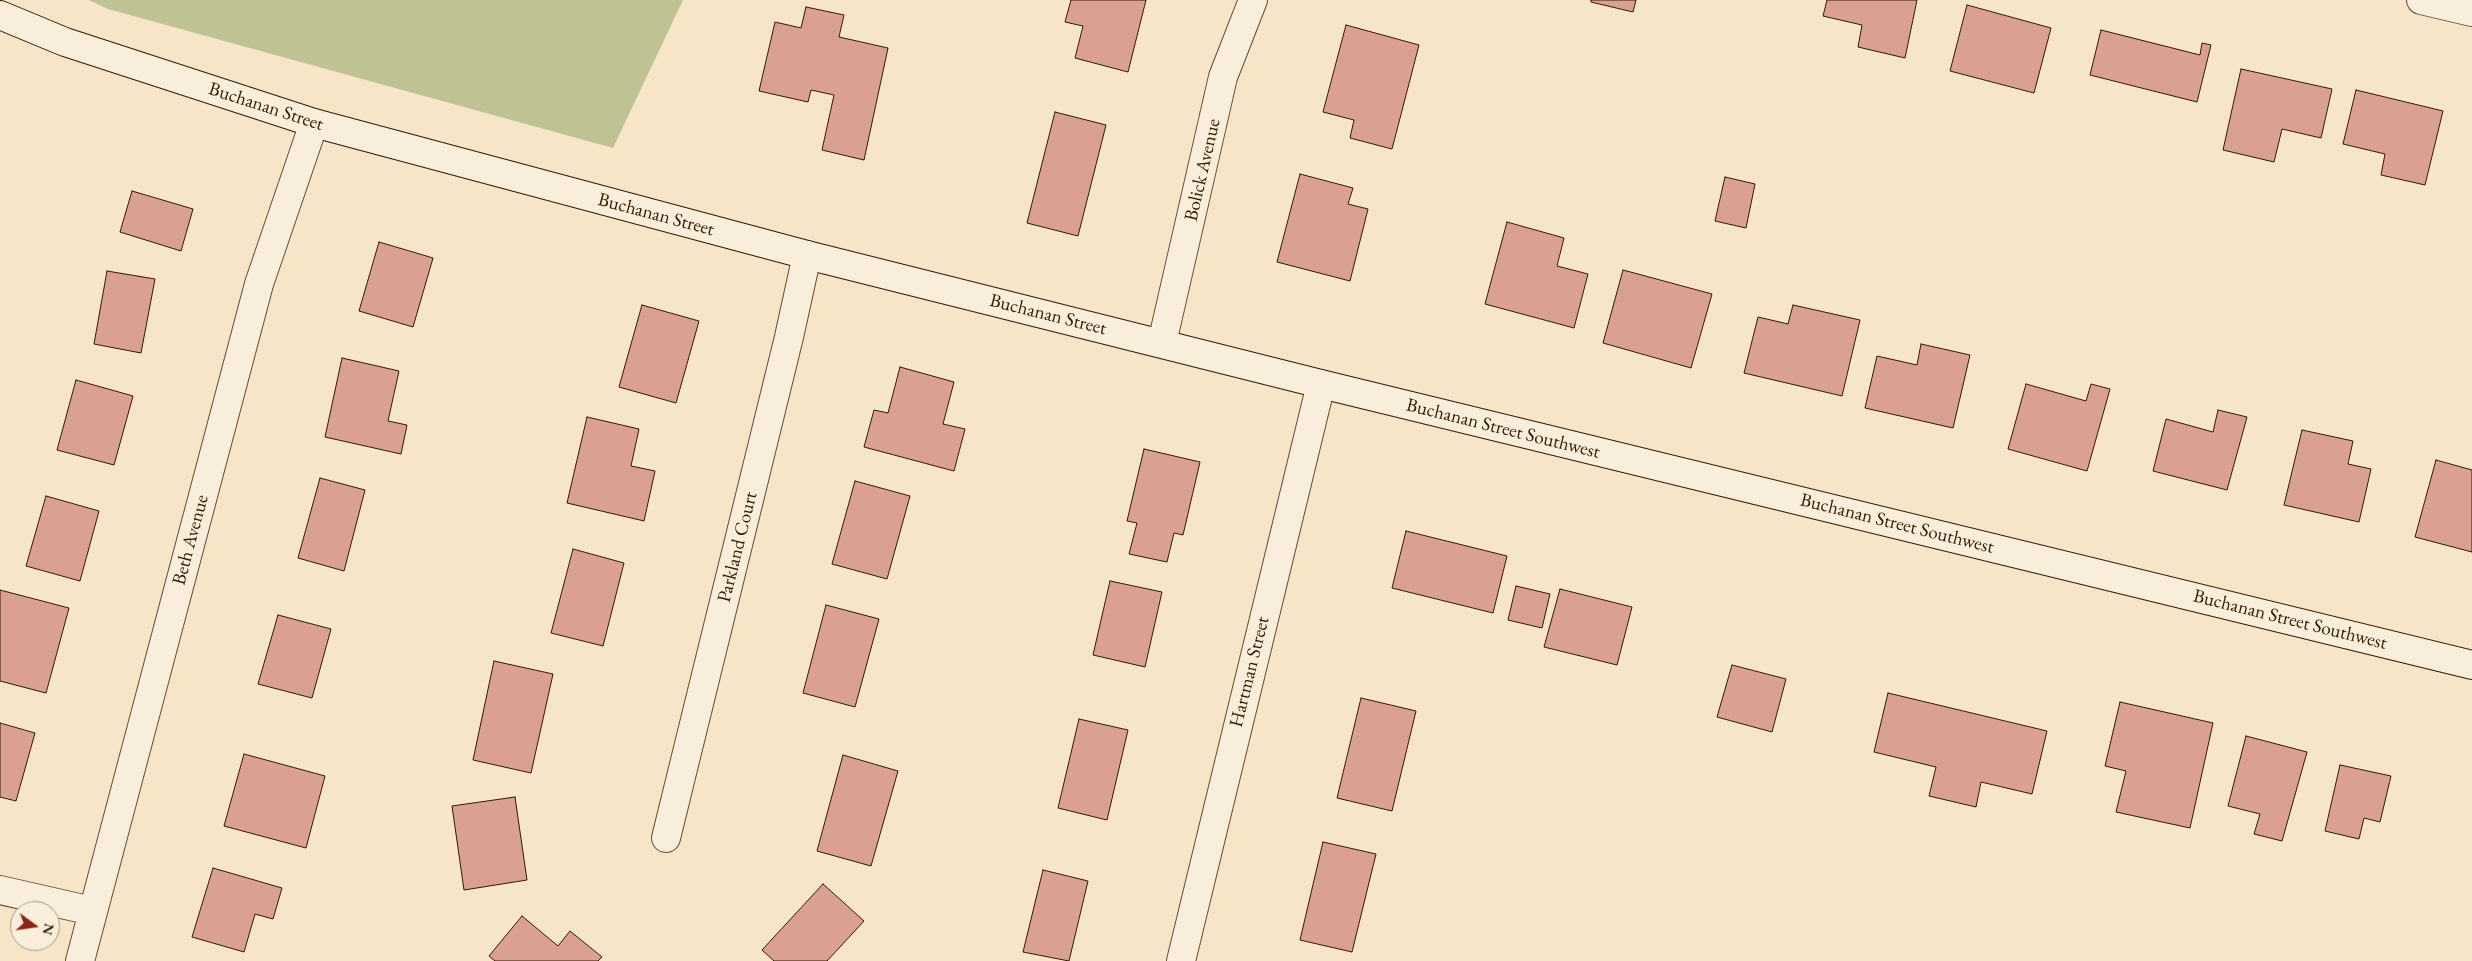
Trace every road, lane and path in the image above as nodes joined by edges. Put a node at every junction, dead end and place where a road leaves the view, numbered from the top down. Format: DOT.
graph roads {
  1 [pos="1253,0"];
  2 [pos="2420,0"];
  3 [pos="2472,12"];
  4 [pos="0,15"];
  5 [pos="314,123"];
  6 [pos="807,255"];
  7 [pos="1162,344"];
  8 [pos="1321,384"];
  9 [pos="2472,664"];
  10 [pos="666,838"];
  11 [pos="0,890"];
  12 [pos="92,911"];
  13 [pos="80,961"];
  14 [pos="1180,961"];
  1 -- 7 [label="street, Bolick Avenue"];
  2 -- 3 [label="street"];
  4 -- 5 [label="street, Buchanan Street"];
  5 -- 6 [label="street, Buchanan Street"];
  5 -- 12 [label="street, Beth Avenue"];
  6 -- 7 [label="street, Buchanan Street"];
  6 -- 10 [label="street, Parkland Court"];
  7 -- 8 [label="street, Buchanan Street"];
  8 -- 9 [label="street, Buchanan Street Southwest"];
  8 -- 14 [label="street, Hartman Street"];
  11 -- 12 [label="street"];
  12 -- 13 [label="street, Beth Avenue"];
}
